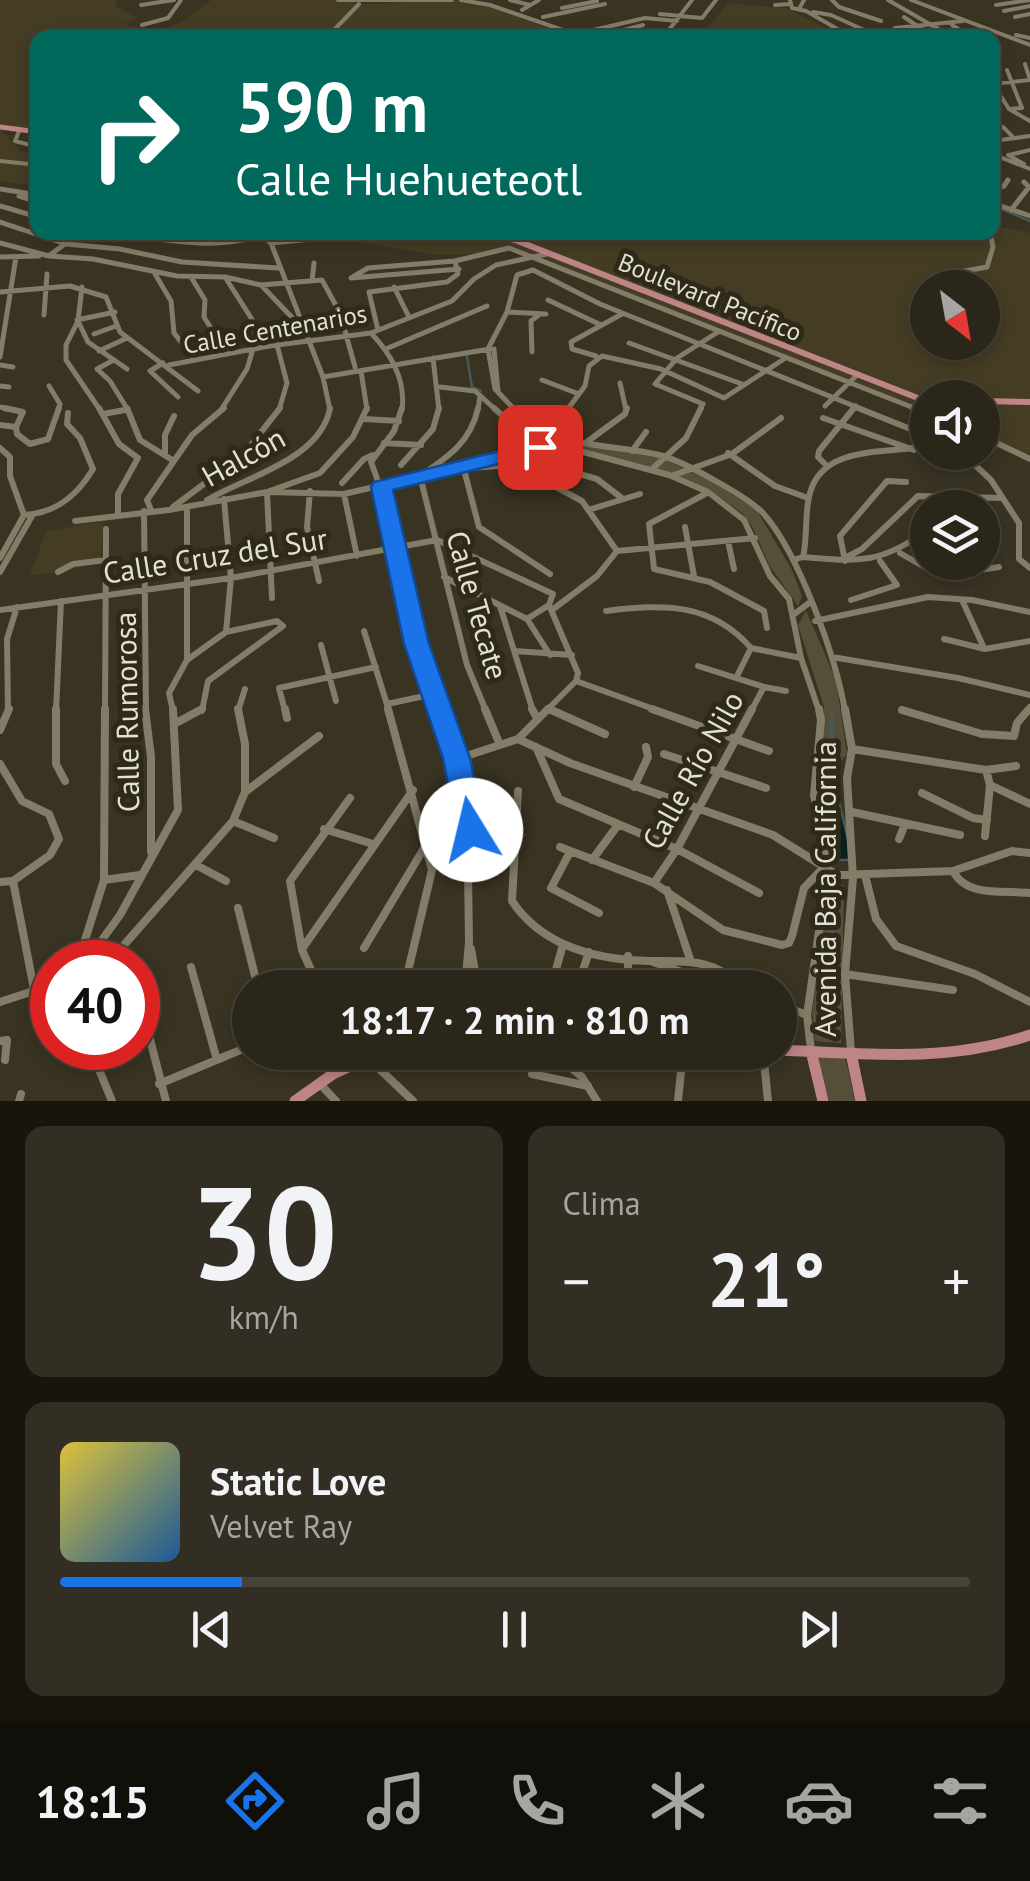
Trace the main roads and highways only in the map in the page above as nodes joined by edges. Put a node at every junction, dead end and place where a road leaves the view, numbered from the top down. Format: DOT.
graph roads {
  1 [pos="0,125"];
  2 [pos="30,129"];
  3 [pos="30,130"];
  4 [pos="515,240"];
  5 [pos="910,396"];
  6 [pos="1000,399"];
  7 [pos="1030,402"];
  8 [pos="1030,1035"];
  9 [pos="797,1051"];
  10 [pos="811,1052"];
  11 [pos="851,1054"];
  12 [pos="340,1070"];
  13 [pos="327,1095"];
  14 [pos="295,1101"];
  15 [pos="822,1101"];
  16 [pos="861,1101"];
  1 -- 2 [label="main road"];
  1 -- 3 [label="main road"];
  4 -- 5 [label="main road, Boulevard Pacífico"];
  6 -- 7 [label="main road"];
  8 -- 11 [label="main road"];
  9 -- 10 [label="main road"];
  10 -- 11 [label="main road"];
  10 -- 15 [label="main road, Avenida Baja California"];
  11 -- 16 [label="main road, Avenida Baja California"];
  12 -- 13 [label="main road"];
  13 -- 14 [label="main road"];
}
